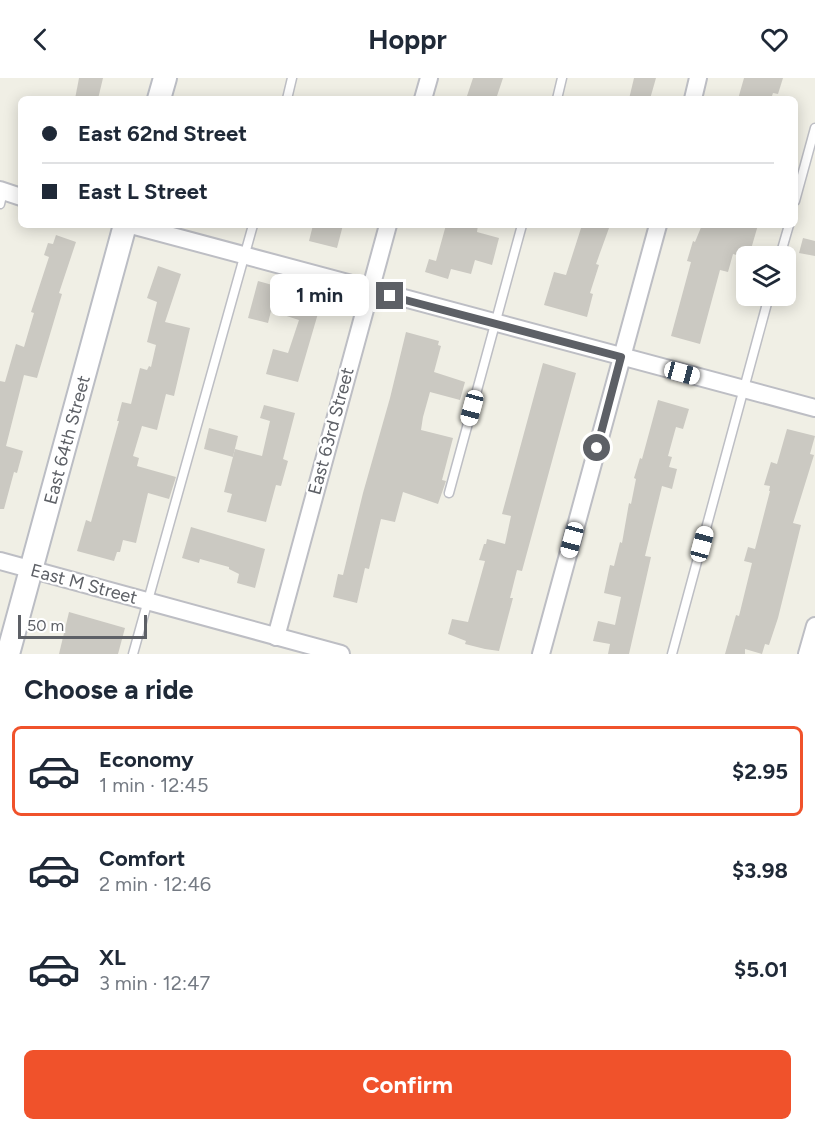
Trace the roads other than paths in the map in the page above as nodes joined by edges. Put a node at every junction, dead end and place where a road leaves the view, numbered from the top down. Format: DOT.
graph roads {
  1 [pos="165,78"];
  2 [pos="292,78"];
  3 [pos="429,78"];
  4 [pos="562,78"];
  5 [pos="698,78"];
  6 [pos="160,96"];
  7 [pos="288,96"];
  8 [pos="424,96"];
  9 [pos="558,96"];
  10 [pos="694,96"];
  11 [pos="815,128"];
  12 [pos="798,190"];
  13 [pos="1,195"];
  14 [pos="18,197"];
  15 [pos="124,228"];
  16 [pos="142,228"];
  17 [pos="252,228"];
  18 [pos="387,228"];
  19 [pos="521,228"];
  20 [pos="657,228"];
  21 [pos="788,228"];
  22 [pos="783,246"];
  23 [pos="244,256"];
  24 [pos="369,290"];
  25 [pos="766,306"];
  26 [pos="495,324"];
  27 [pos="621,357"];
  28 [pos="744,389"];
  29 [pos="815,408"];
  30 [pos="449,494"];
  31 [pos="0,561"];
  32 [pos="31,570"];
  33 [pos="146,601"];
  34 [pos="815,626"];
  35 [pos="276,637"];
  36 [pos="8,654"];
  37 [pos="133,654"];
  38 [pos="341,654"];
  39 [pos="541,654"];
  40 [pos="672,654"];
  41 [pos="807,654"];
  1 -- 6 [label="street"];
  2 -- 7 [label="lane"];
  3 -- 8 [label="street"];
  4 -- 9 [label="lane"];
  5 -- 10 [label="street"];
  11 -- 12 [label="lane"];
  13 -- 14 [label="street"];
  15 -- 32 [label="street, East 64th Street"];
  16 -- 23 [label="street"];
  17 -- 23 [label="lane"];
  18 -- 24 [label="street, East 63rd Street"];
  19 -- 26 [label="lane"];
  20 -- 27 [label="street"];
  21 -- 22 [label="lane"];
  23 -- 24 [label="street"];
  23 -- 33 [label="lane"];
  24 -- 26 [label="street"];
  24 -- 35 [label="street, East 63rd Street"];
  25 -- 28 [label="lane"];
  26 -- 27 [label="street"];
  26 -- 30 [label="lane"];
  27 -- 28 [label="street"];
  27 -- 39 [label="street"];
  28 -- 29 [label="street"];
  28 -- 40 [label="lane"];
  31 -- 32 [label="street, East M Street"];
  32 -- 33 [label="street, East M Street"];
  32 -- 36 [label="street, East 64th Street"];
  33 -- 35 [label="street, East M Street"];
  33 -- 37 [label="lane"];
  34 -- 41 [label="street"];
  35 -- 38 [label="street, East M Street"];
}
